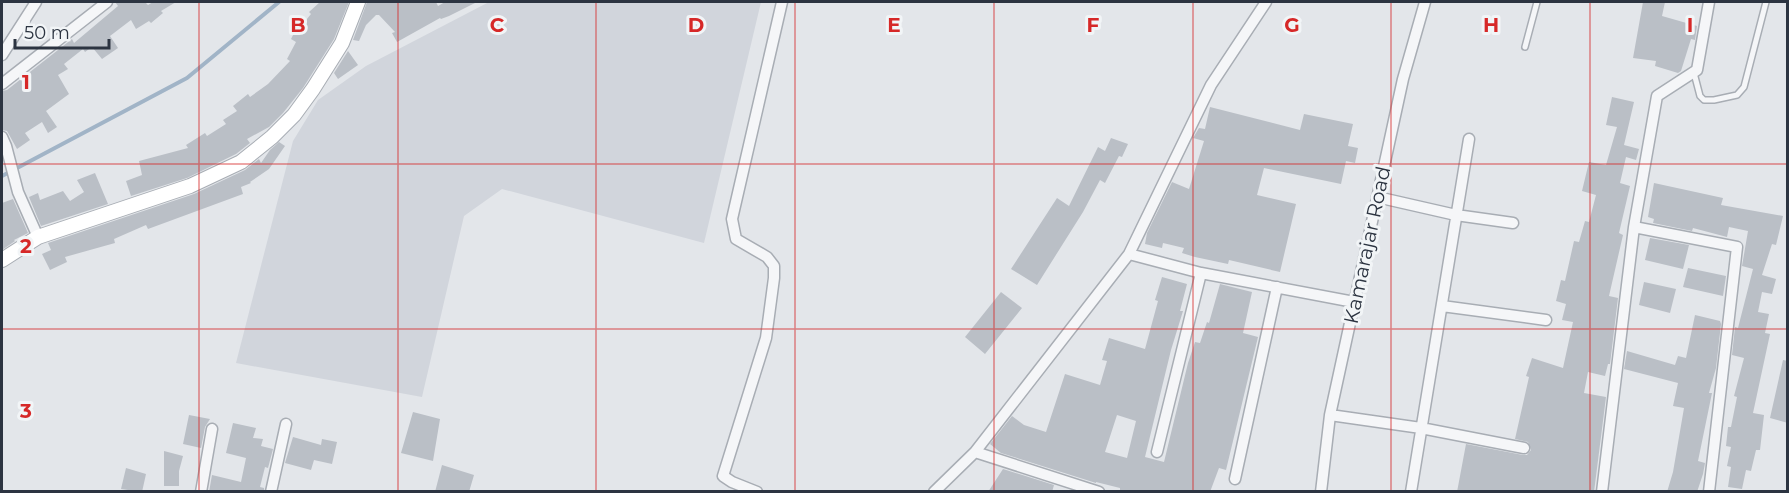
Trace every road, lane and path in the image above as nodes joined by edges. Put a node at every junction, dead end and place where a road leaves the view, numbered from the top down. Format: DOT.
graph roads {
  1 [pos="36,2"];
  2 [pos="107,2"];
  3 [pos="358,2"];
  4 [pos="782,2"];
  5 [pos="1266,2"];
  6 [pos="1425,2"];
  7 [pos="1537,2"];
  8 [pos="1709,2"];
  9 [pos="1766,2"];
  10 [pos="1525,46"];
  11 [pos="2,55"];
  12 [pos="1694,73"];
  13 [pos="2,84"];
  14 [pos="1469,139"];
  15 [pos="4,142"];
  16 [pos="1377,197"];
  17 [pos="1456,215"];
  18 [pos="1513,223"];
  19 [pos="1634,227"];
  20 [pos="38,237"];
  21 [pos="1129,254"];
  22 [pos="2,260"];
  23 [pos="1201,273"];
  24 [pos="1277,287"];
  25 [pos="1354,302"];
  26 [pos="1442,306"];
  27 [pos="1546,320"];
  28 [pos="1330,415"];
  29 [pos="286,424"];
  30 [pos="1422,428"];
  31 [pos="212,429"];
  32 [pos="1524,448"];
  33 [pos="975,452"];
  34 [pos="1157,452"];
  35 [pos="1235,479"];
  36 [pos="201,492"];
  37 [pos="271,492"];
  38 [pos="757,492"];
  39 [pos="934,492"];
  40 [pos="1100,492"];
  41 [pos="1321,492"];
  42 [pos="1411,492"];
  43 [pos="1602,492"];
  44 [pos="1709,492"];
  1 -- 11 [label="street"];
  2 -- 13 [label="street"];
  3 -- 20 [label="street"];
  4 -- 38 [label="street"];
  5 -- 21 [label="street"];
  6 -- 16 [label="street, Kamarajar Road"];
  7 -- 10 [label="lane"];
  8 -- 12 [label="street"];
  9 -- 12 [label="lane"];
  12 -- 19 [label="street"];
  14 -- 17 [label="street"];
  15 -- 20 [label="street"];
  16 -- 17 [label="street"];
  16 -- 25 [label="street, Kamarajar Road"];
  17 -- 18 [label="street"];
  17 -- 26 [label="street"];
  19 -- 43 [label="street"];
  19 -- 44 [label="street"];
  20 -- 22 [label="street"];
  21 -- 23 [label="street"];
  21 -- 33 [label="street"];
  23 -- 24 [label="street"];
  23 -- 34 [label="street"];
  24 -- 25 [label="street"];
  24 -- 35 [label="street"];
  25 -- 28 [label="street, Kamarajar Road"];
  26 -- 27 [label="street"];
  26 -- 30 [label="street"];
  28 -- 30 [label="street"];
  28 -- 41 [label="street, Kamarajar Road"];
  29 -- 37 [label="street"];
  30 -- 32 [label="street"];
  30 -- 42 [label="street"];
  31 -- 36 [label="street"];
  33 -- 39 [label="street"];
  33 -- 40 [label="street"];
}
